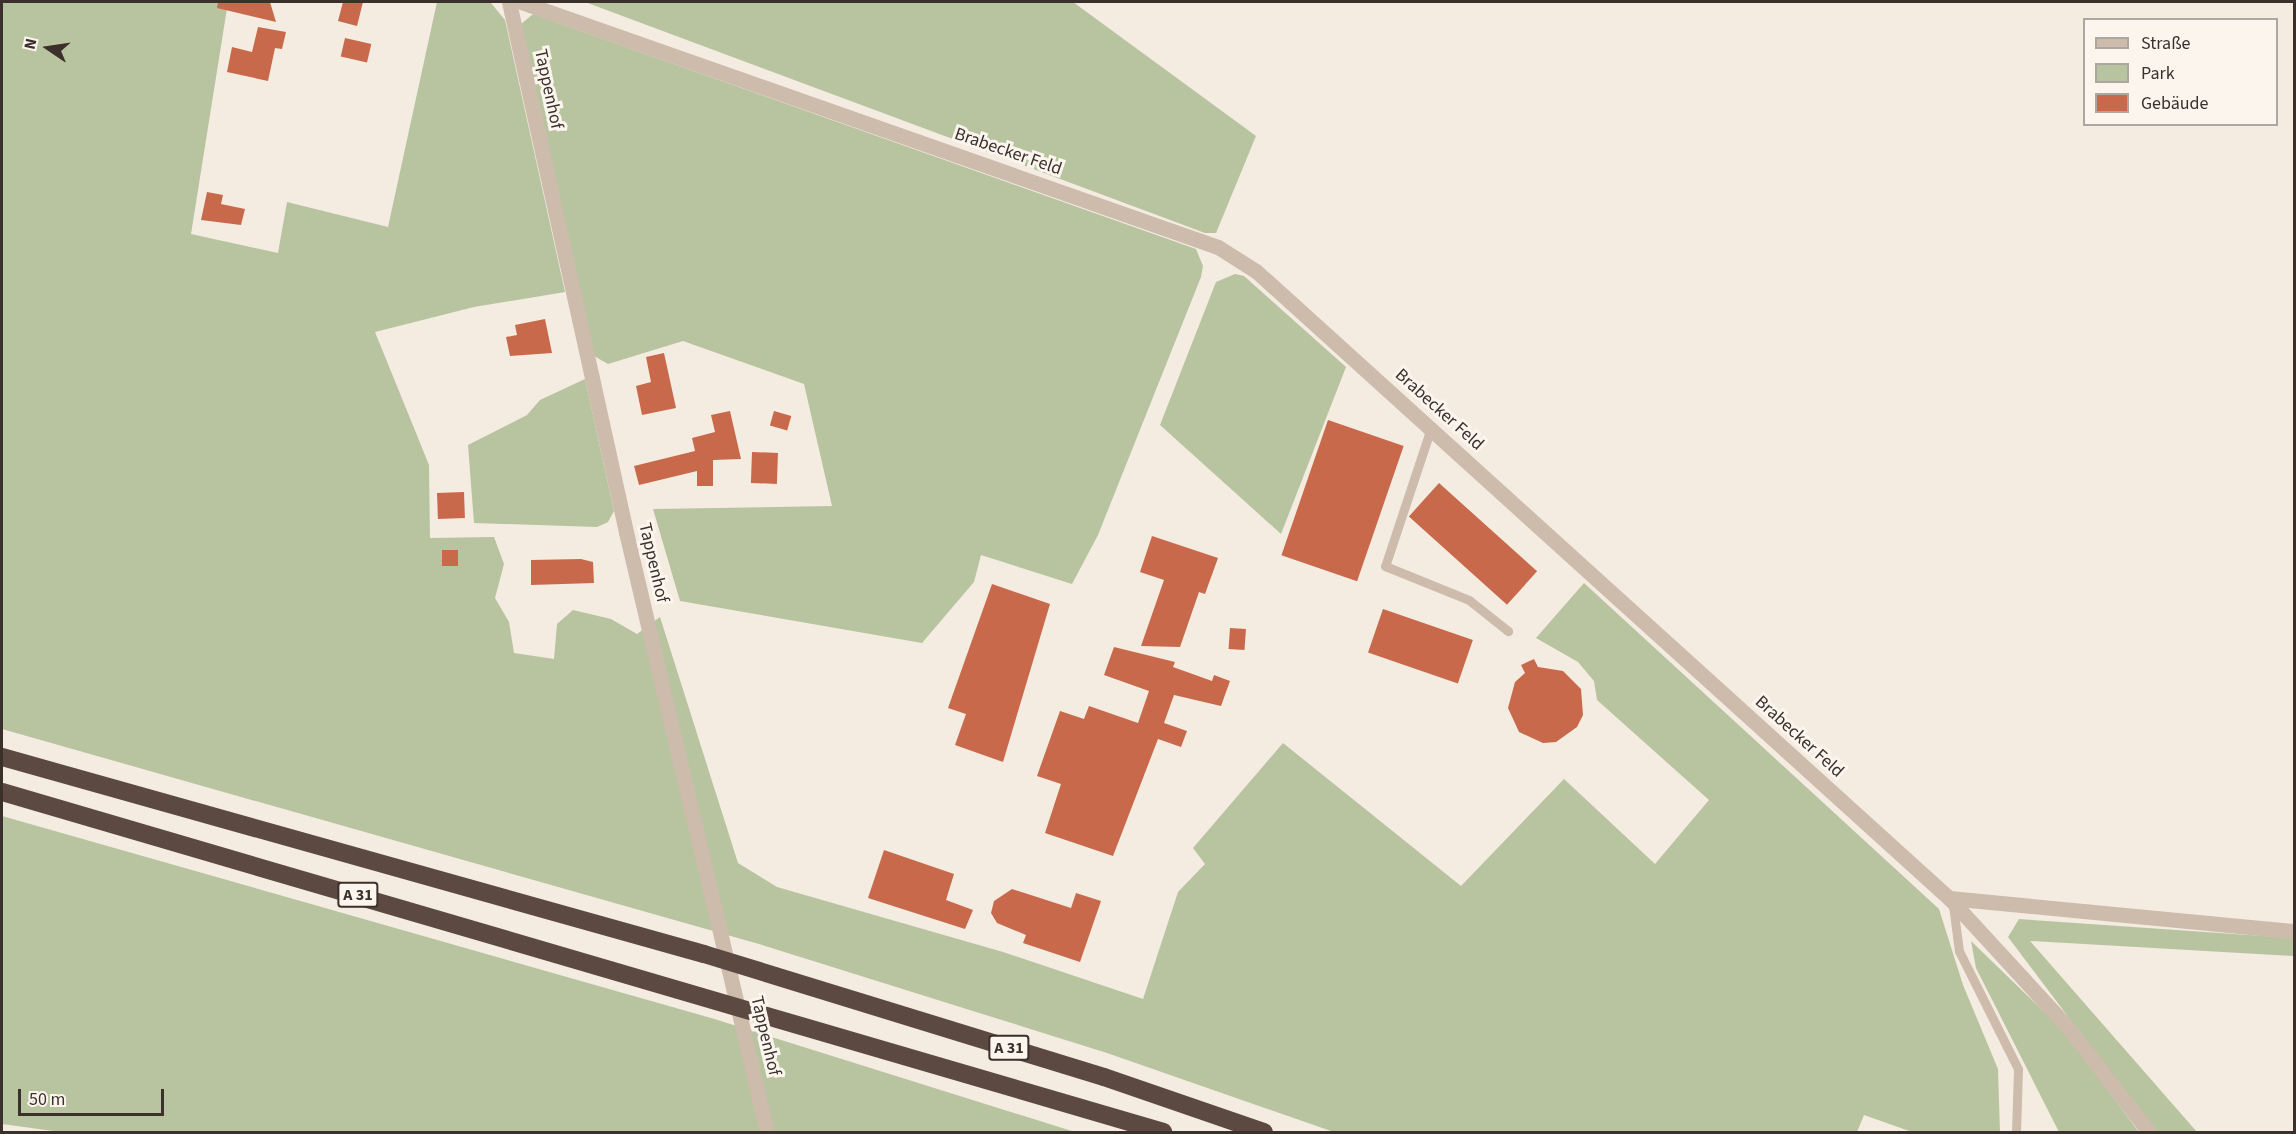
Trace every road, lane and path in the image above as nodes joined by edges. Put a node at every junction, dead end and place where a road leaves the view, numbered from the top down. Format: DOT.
graph roads {
  1 [pos="509,2"];
  2 [pos="521,2"];
  3 [pos="1431,428"];
  4 [pos="1508,630"];
  5 [pos="2,757"];
  6 [pos="2,792"];
  7 [pos="1951,900"];
  8 [pos="2295,931"];
  9 [pos="767,1132"];
  10 [pos="1163,1132"];
  11 [pos="1264,1132"];
  12 [pos="2016,1132"];
  13 [pos="2149,1132"];
  1 -- 9 [label="street, Tappenhof"];
  2 -- 3 [label="street, Brabecker Feld"];
  3 -- 4 [label="lane"];
  3 -- 7 [label="street, Brabecker Feld"];
  5 -- 11 [label="highway, A 31"];
  6 -- 10 [label="highway, A 31"];
  7 -- 8 [label="street"];
  7 -- 12 [label="lane"];
  7 -- 13 [label="street, Brabecker Feld"];
}
